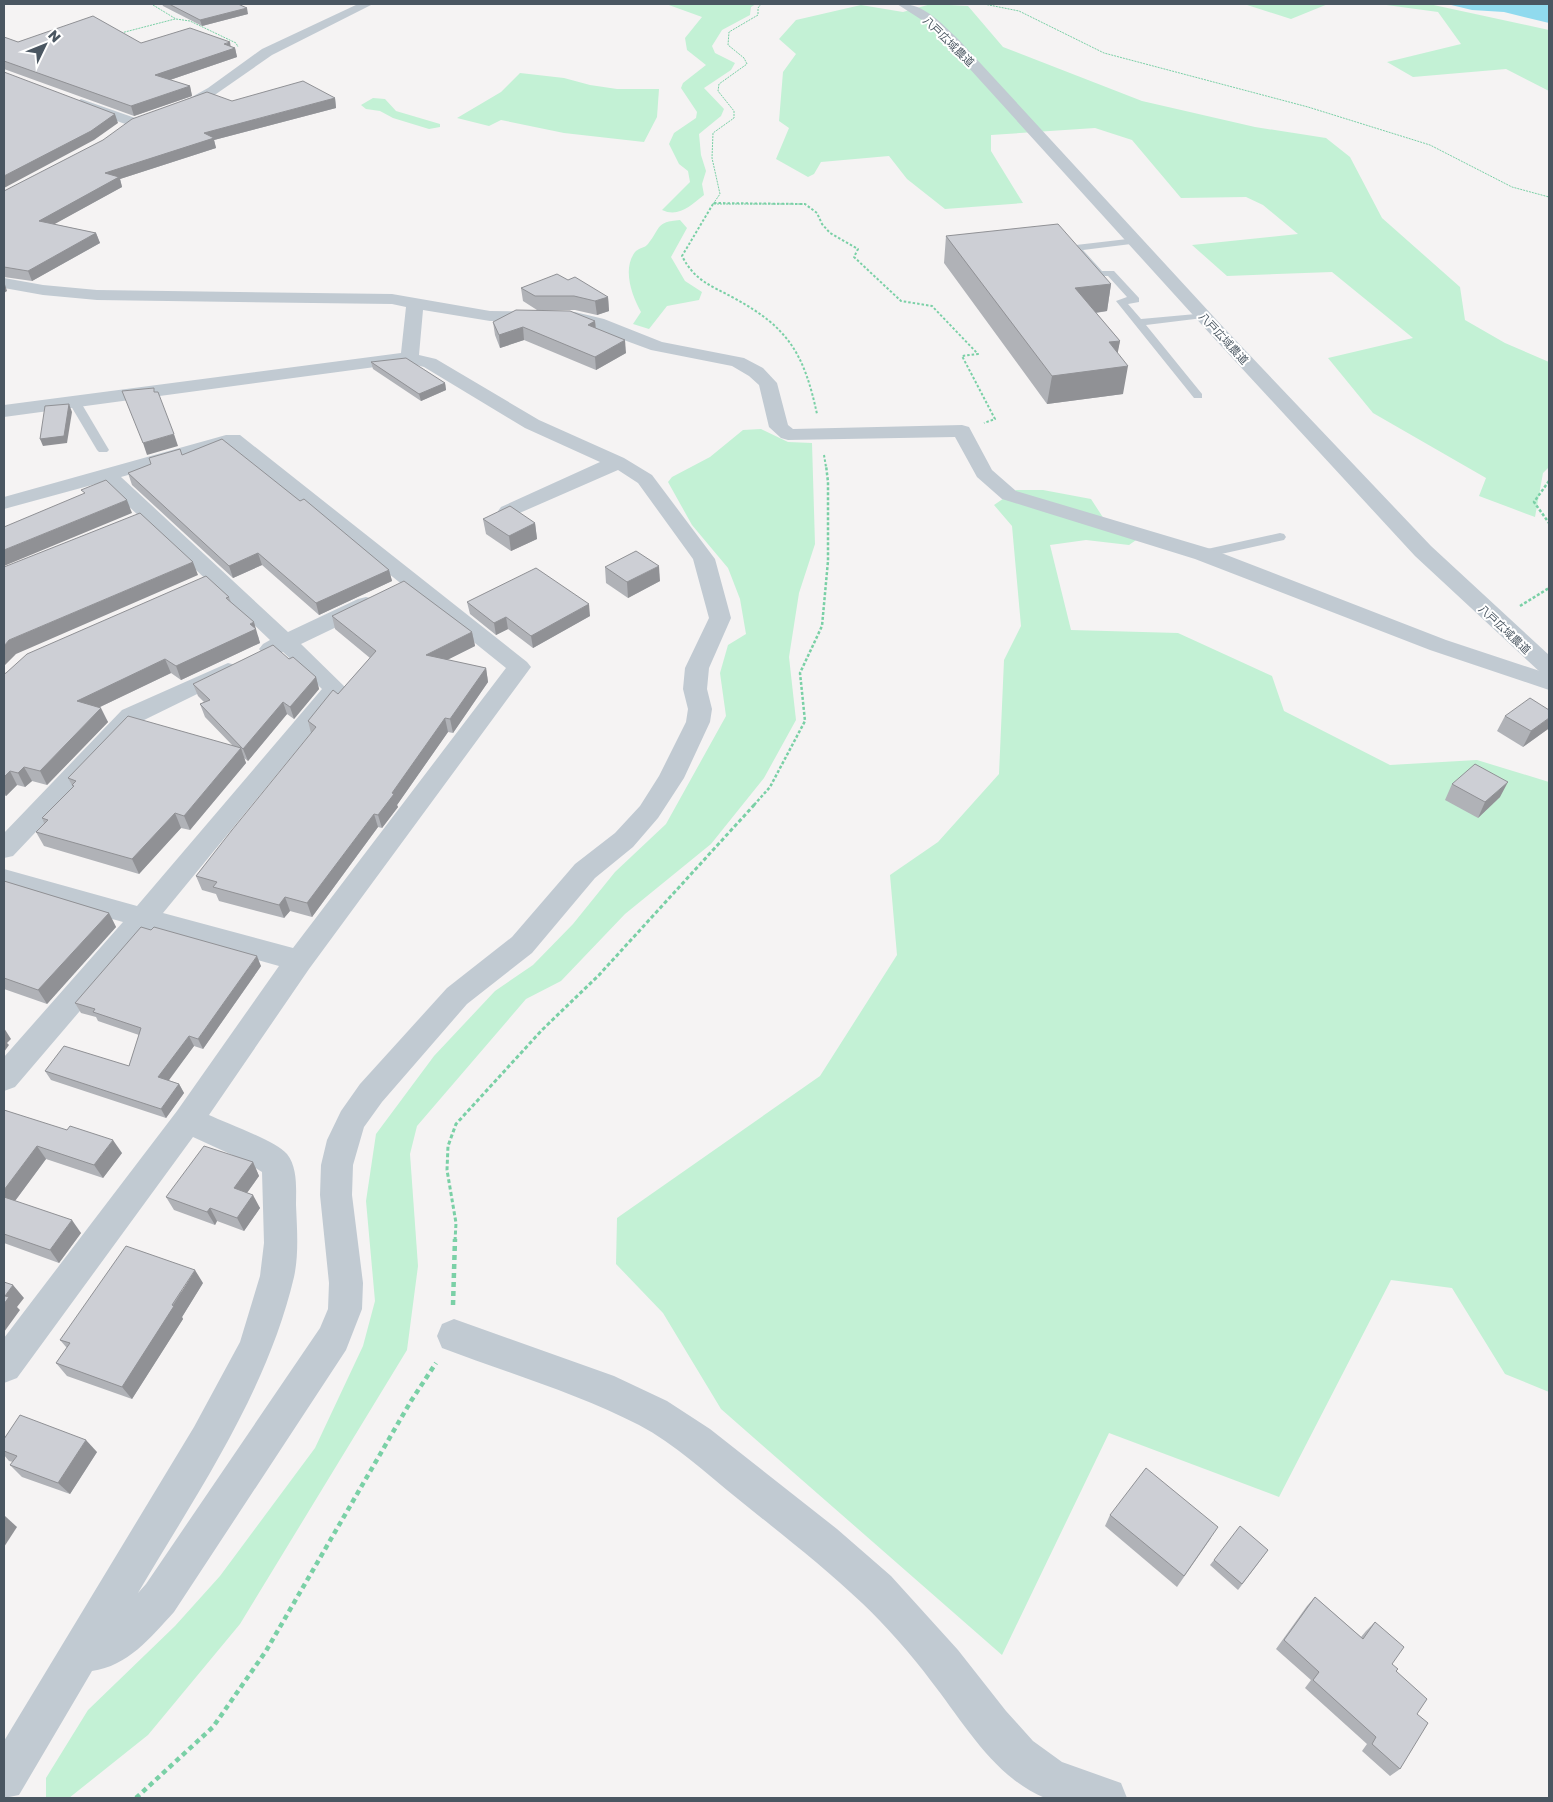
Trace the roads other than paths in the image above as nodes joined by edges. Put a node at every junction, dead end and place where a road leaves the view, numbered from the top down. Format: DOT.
graph roads {
  1 [pos="367,4"];
  2 [pos="903,4"];
  3 [pos="72,100"];
  4 [pos="167,112"];
  5 [pos="117,134"];
  6 [pos="1136,241"];
  7 [pos="4,283"];
  8 [pos="415,302"];
  9 [pos="1203,315"];
  10 [pos="1138,323"];
  11 [pos="408,358"];
  12 [pos="1198,396"];
  13 [pos="74,401"];
  14 [pos="4,411"];
  15 [pos="103,450"];
  16 [pos="617,462"];
  17 [pos="108,476"];
  18 [pos="4,503"];
  19 [pos="508,512"];
  20 [pos="1280,537"];
  21 [pos="1203,554"];
  22 [pos="397,589"];
  23 [pos="286,642"];
  24 [pos="1549,668"];
  25 [pos="1549,682"];
  26 [pos="4,849"];
  27 [pos="4,879"];
  28 [pos="143,918"];
  29 [pos="299,961"];
  30 [pos="4,1078"];
  31 [pos="188,1120"];
  32 [pos="454,1336"];
  33 [pos="4,1366"];
  34 [pos="78,1653"];
  35 [pos="4,1780"];
  36 [pos="1106,1798"];
  1 -- 4 [label="street"];
  2 -- 6 [label="street, 八戸広域農道"];
  3 -- 5 [label="street"];
  6 -- 9 [label="street, 八戸広域農道"];
  6 -- 10 [label="lane"];
  7 -- 8 [label="street"];
  8 -- 11 [label="street"];
  8 -- 21 [label="street"];
  9 -- 10 [label="lane"];
  9 -- 24 [label="street, 八戸広域農道"];
  10 -- 12 [label="lane"];
  11 -- 13 [label="street"];
  11 -- 16 [label="street"];
  13 -- 14 [label="street"];
  13 -- 15 [label="lane"];
  16 -- 19 [label="street"];
  16 -- 34 [label="street"];
  17 -- 18 [label="street"];
  17 -- 22 [label="street"];
  17 -- 23 [label="street"];
  20 -- 21 [label="lane"];
  21 -- 25 [label="street"];
  22 -- 23 [label="street"];
  22 -- 29 [label="street"];
  23 -- 26 [label="street"];
  23 -- 28 [label="street"];
  27 -- 28 [label="street"];
  28 -- 29 [label="street"];
  28 -- 30 [label="street"];
  29 -- 31 [label="street"];
  31 -- 33 [label="street"];
  31 -- 34 [label="street"];
  32 -- 36 [label="street"];
  34 -- 35 [label="street"];
}
